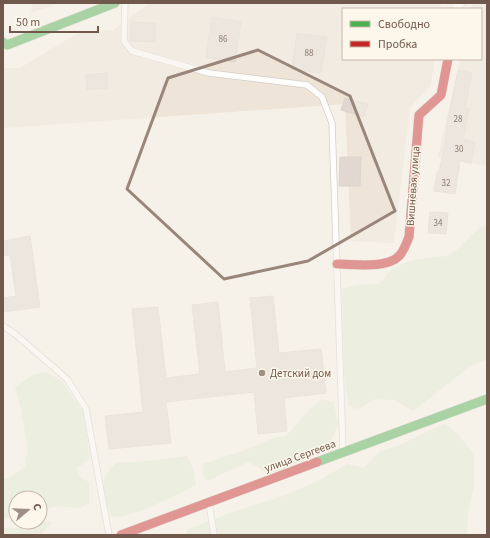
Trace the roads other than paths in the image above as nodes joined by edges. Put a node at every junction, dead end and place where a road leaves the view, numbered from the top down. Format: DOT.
graph roads {
  1 [pos="115,3"];
  2 [pos="125,3"];
  3 [pos="4,45"];
  4 [pos="448,60"];
  5 [pos="337,264"];
  6 [pos="3,326"];
  7 [pos="487,400"];
  8 [pos="343,453"];
  9 [pos="209,503"];
  10 [pos="109,535"];
  11 [pos="122,535"];
  12 [pos="214,535"];
  1 -- 3 [label="main road"];
  2 -- 5 [label="lane"];
  4 -- 5 [label="main road, Вишнёвая улица"];
  5 -- 8 [label="lane"];
  6 -- 10 [label="lane"];
  7 -- 8 [label="main road, улица Сергеева"];
  8 -- 9 [label="main road, улица Сергеева"];
  9 -- 11 [label="main road, улица Сергеева"];
  9 -- 12 [label="lane"];
}
